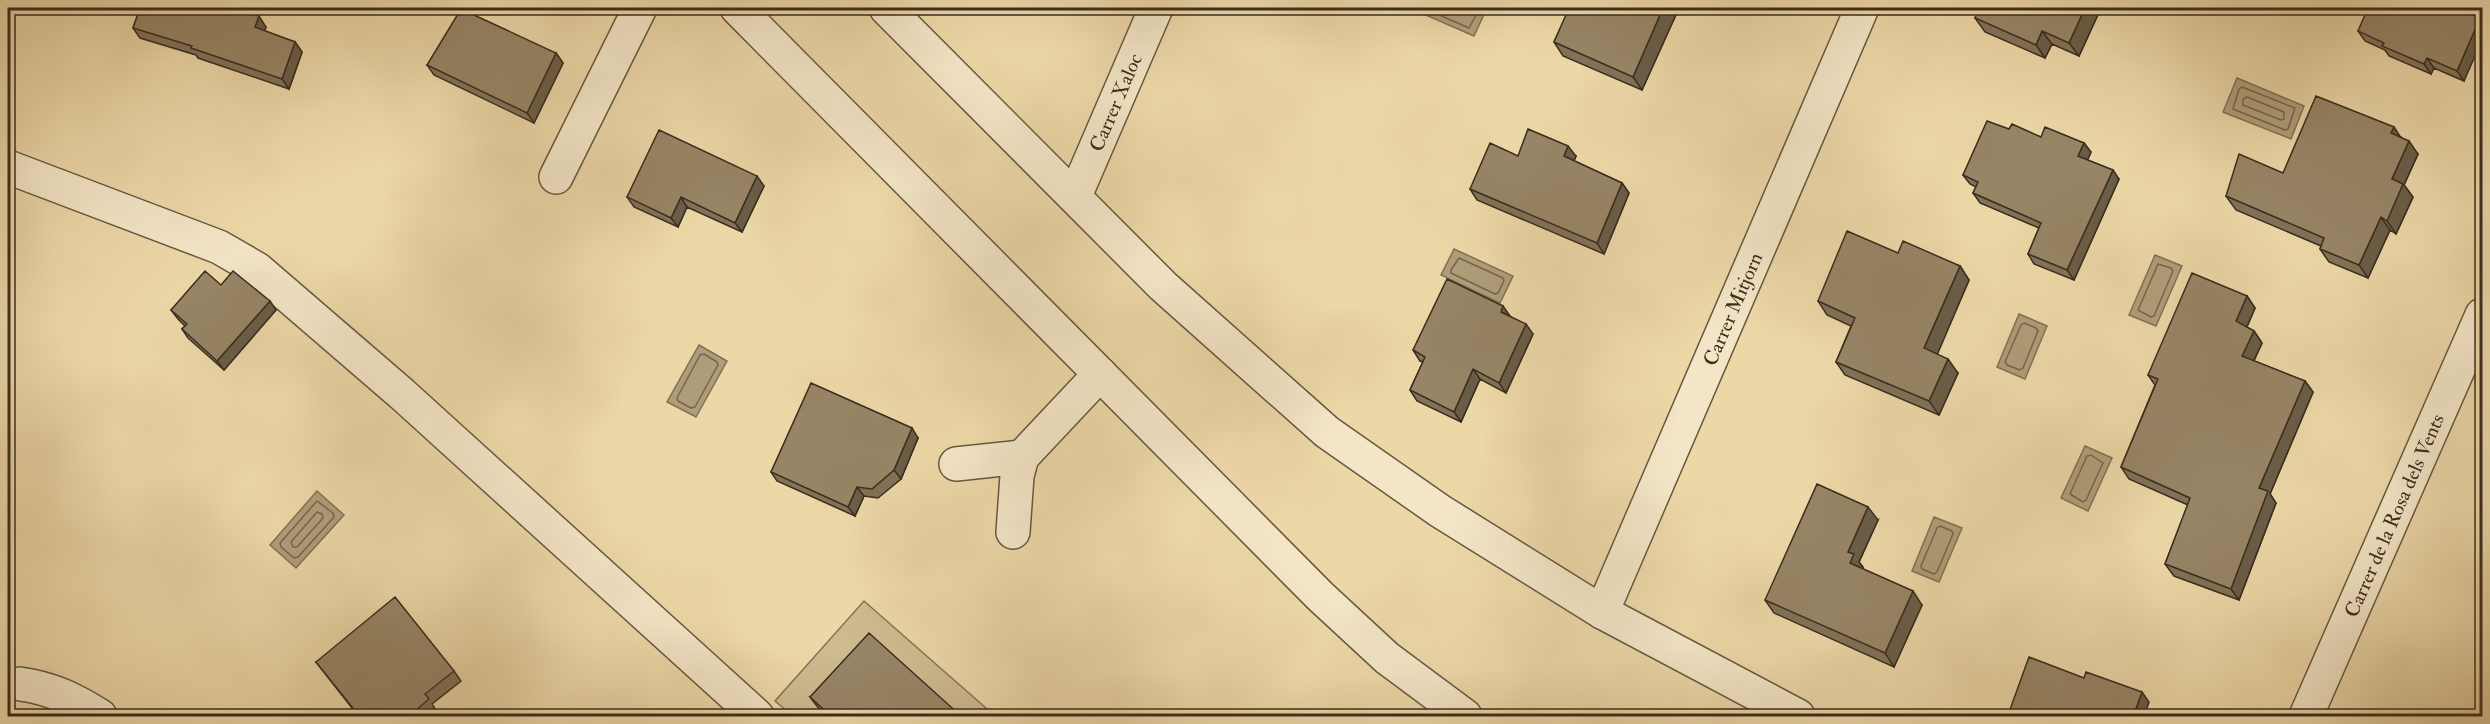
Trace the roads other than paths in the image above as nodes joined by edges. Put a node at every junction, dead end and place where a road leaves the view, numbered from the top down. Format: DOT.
graph roads {
  1 [pos="640,8"];
  2 [pos="737,8"];
  3 [pos="886,8"];
  4 [pos="1156,8"];
  5 [pos="1862,8"];
  6 [pos="8,166"];
  7 [pos="556,177"];
  8 [pos="1075,196"];
  9 [pos="2482,315"];
  10 [pos="1100,374"];
  11 [pos="1022,457"];
  12 [pos="956,464"];
  13 [pos="1013,532"];
  14 [pos="1602,612"];
  15 [pos="20,684"];
  16 [pos="100,717"];
  17 [pos="757,717"];
  18 [pos="1465,717"];
  19 [pos="1798,717"];
  20 [pos="2306,717"];
  1 -- 7 [label="street"];
  2 -- 10 [label="street"];
  3 -- 8 [label="street"];
  4 -- 8 [label="street, Carrer Xaloc"];
  5 -- 14 [label="street, Carrer Mitjorn"];
  6 -- 17 [label="street"];
  8 -- 14 [label="street"];
  9 -- 20 [label="street, Carrer de la Rosa dels Vents"];
  10 -- 11 [label="street"];
  10 -- 18 [label="street"];
  11 -- 12 [label="street"];
  11 -- 13 [label="street"];
  14 -- 19 [label="street"];
  15 -- 16 [label="street"];
}
